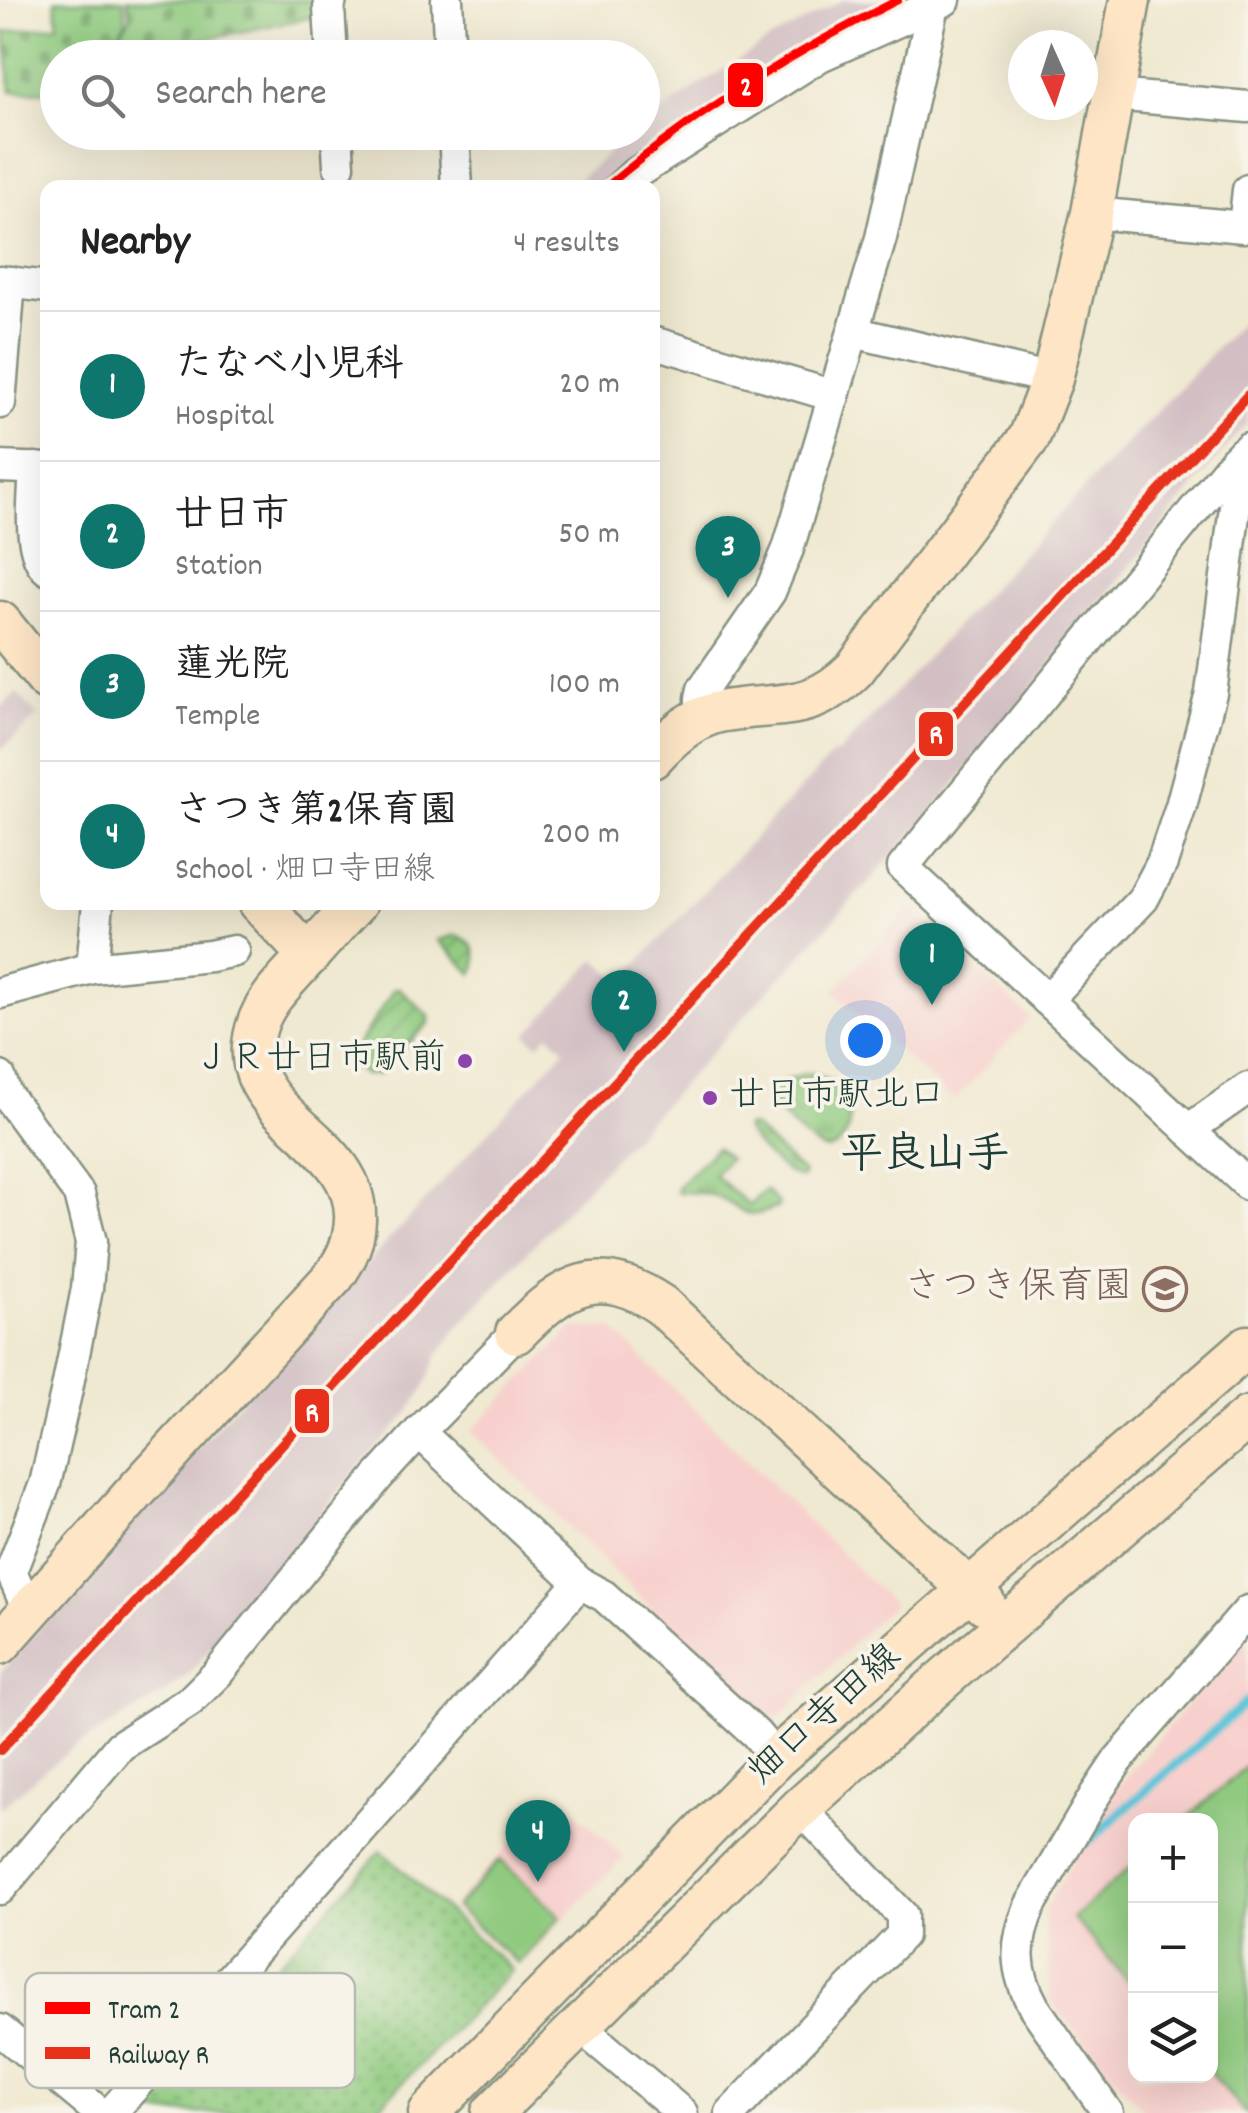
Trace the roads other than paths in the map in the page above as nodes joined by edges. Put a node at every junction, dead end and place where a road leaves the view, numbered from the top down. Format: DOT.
graph roads {
  1 [pos="331,0"];
  2 [pos="448,0"];
  3 [pos="1130,0"];
  4 [pos="939,3"];
  5 [pos="331,40"];
  6 [pos="449,40"];
  7 [pos="1114,95"];
  8 [pos="1248,107"];
  9 [pos="338,150"];
  10 [pos="455,150"];
  11 [pos="339,166"];
  12 [pos="457,180"];
  13 [pos="628,180"];
  14 [pos="1248,190"];
  15 [pos="1092,213"];
  16 [pos="5,282"];
  17 [pos="40,286"];
  18 [pos="854,332"];
  19 [pos="660,344"];
  20 [pos="1052,379"];
  21 [pos="834,396"];
  22 [pos="0,403"];
  23 [pos="1245,451"];
  24 [pos="0,467"];
  25 [pos="40,469"];
  26 [pos="40,478"];
  27 [pos="40,563"];
  28 [pos="0,622"];
  29 [pos="40,670"];
  30 [pos="702,718"];
  31 [pos="660,750"];
  32 [pos="97,910"];
  33 [pos="266,910"];
  34 [pos="350,910"];
  35 [pos="234,952"];
  36 [pos="309,956"];
  37 [pos="92,968"];
  38 [pos="0,994"];
  39 [pos="1046,1000"];
  40 [pos="0,1077"];
  41 [pos="1248,1088"];
  42 [pos="1188,1130"];
  43 [pos="1248,1185"];
  44 [pos="516,1333"];
  45 [pos="1248,1346"];
  46 [pos="1248,1417"];
  47 [pos="419,1432"];
  48 [pos="580,1583"];
  49 [pos="968,1588"];
  50 [pos="1248,1611"];
  51 [pos="29,1612"];
  52 [pos="1007,1624"];
  53 [pos="0,1644"];
  54 [pos="776,1758"];
  55 [pos="800,1808"];
  56 [pos="0,1889"];
  57 [pos="235,1973"];
  58 [pos="579,2026"];
  59 [pos="0,2030"];
  60 [pos="25,2051"];
  61 [pos="70,2088"];
  62 [pos="133,2088"];
  63 [pos="100,2113"];
  64 [pos="111,2113"];
  65 [pos="429,2113"];
  66 [pos="492,2113"];
  67 [pos="682,2113"];
  68 [pos="730,2113"];
  69 [pos="1108,2113"];
  1 -- 5 [label="street"];
  2 -- 6 [label="street"];
  3 -- 7 [label="street"];
  4 -- 13 [label="street"];
  4 -- 18 [label="street"];
  7 -- 8 [label="street"];
  7 -- 15 [label="street"];
  9 -- 11 [label="street"];
  10 -- 12 [label="street"];
  14 -- 15 [label="street"];
  15 -- 20 [label="street"];
  16 -- 17 [label="street"];
  16 -- 22 [label="street"];
  18 -- 20 [label="street"];
  18 -- 21 [label="street"];
  19 -- 21 [label="street"];
  20 -- 30 [label="street"];
  21 -- 30 [label="street"];
  23 -- 39 [label="street"];
  23 -- 39 [label="street"];
  24 -- 25 [label="street"];
  26 -- 27 [label="street"];
  28 -- 29 [label="street"];
  30 -- 31 [label="street"];
  32 -- 37 [label="street"];
  33 -- 36 [label="street"];
  34 -- 36 [label="street"];
  35 -- 37 [label="street"];
  36 -- 51 [label="street"];
  37 -- 38 [label="street"];
  39 -- 42 [label="street"];
  40 -- 51 [label="street"];
  41 -- 42 [label="street"];
  42 -- 43 [label="street"];
  44 -- 47 [label="street"];
  44 -- 49 [label="street"];
  45 -- 49 [label="street, 畑口寺田線"];
  46 -- 52 [label="street"];
  47 -- 48 [label="street"];
  47 -- 56 [label="street"];
  48 -- 54 [label="street"];
  48 -- 57 [label="street"];
  49 -- 52 [label="street"];
  49 -- 54 [label="street, 畑口寺田線"];
  50 -- 69 [label="street"];
  51 -- 53 [label="street"];
  52 -- 55 [label="street"];
  54 -- 65 [label="street, 畑口寺田線"];
  55 -- 58 [label="street"];
  55 -- 68 [label="street"];
  58 -- 66 [label="street"];
  58 -- 67 [label="street"];
  59 -- 60 [label="street"];
  61 -- 63 [label="street"];
  62 -- 64 [label="street"];
}
